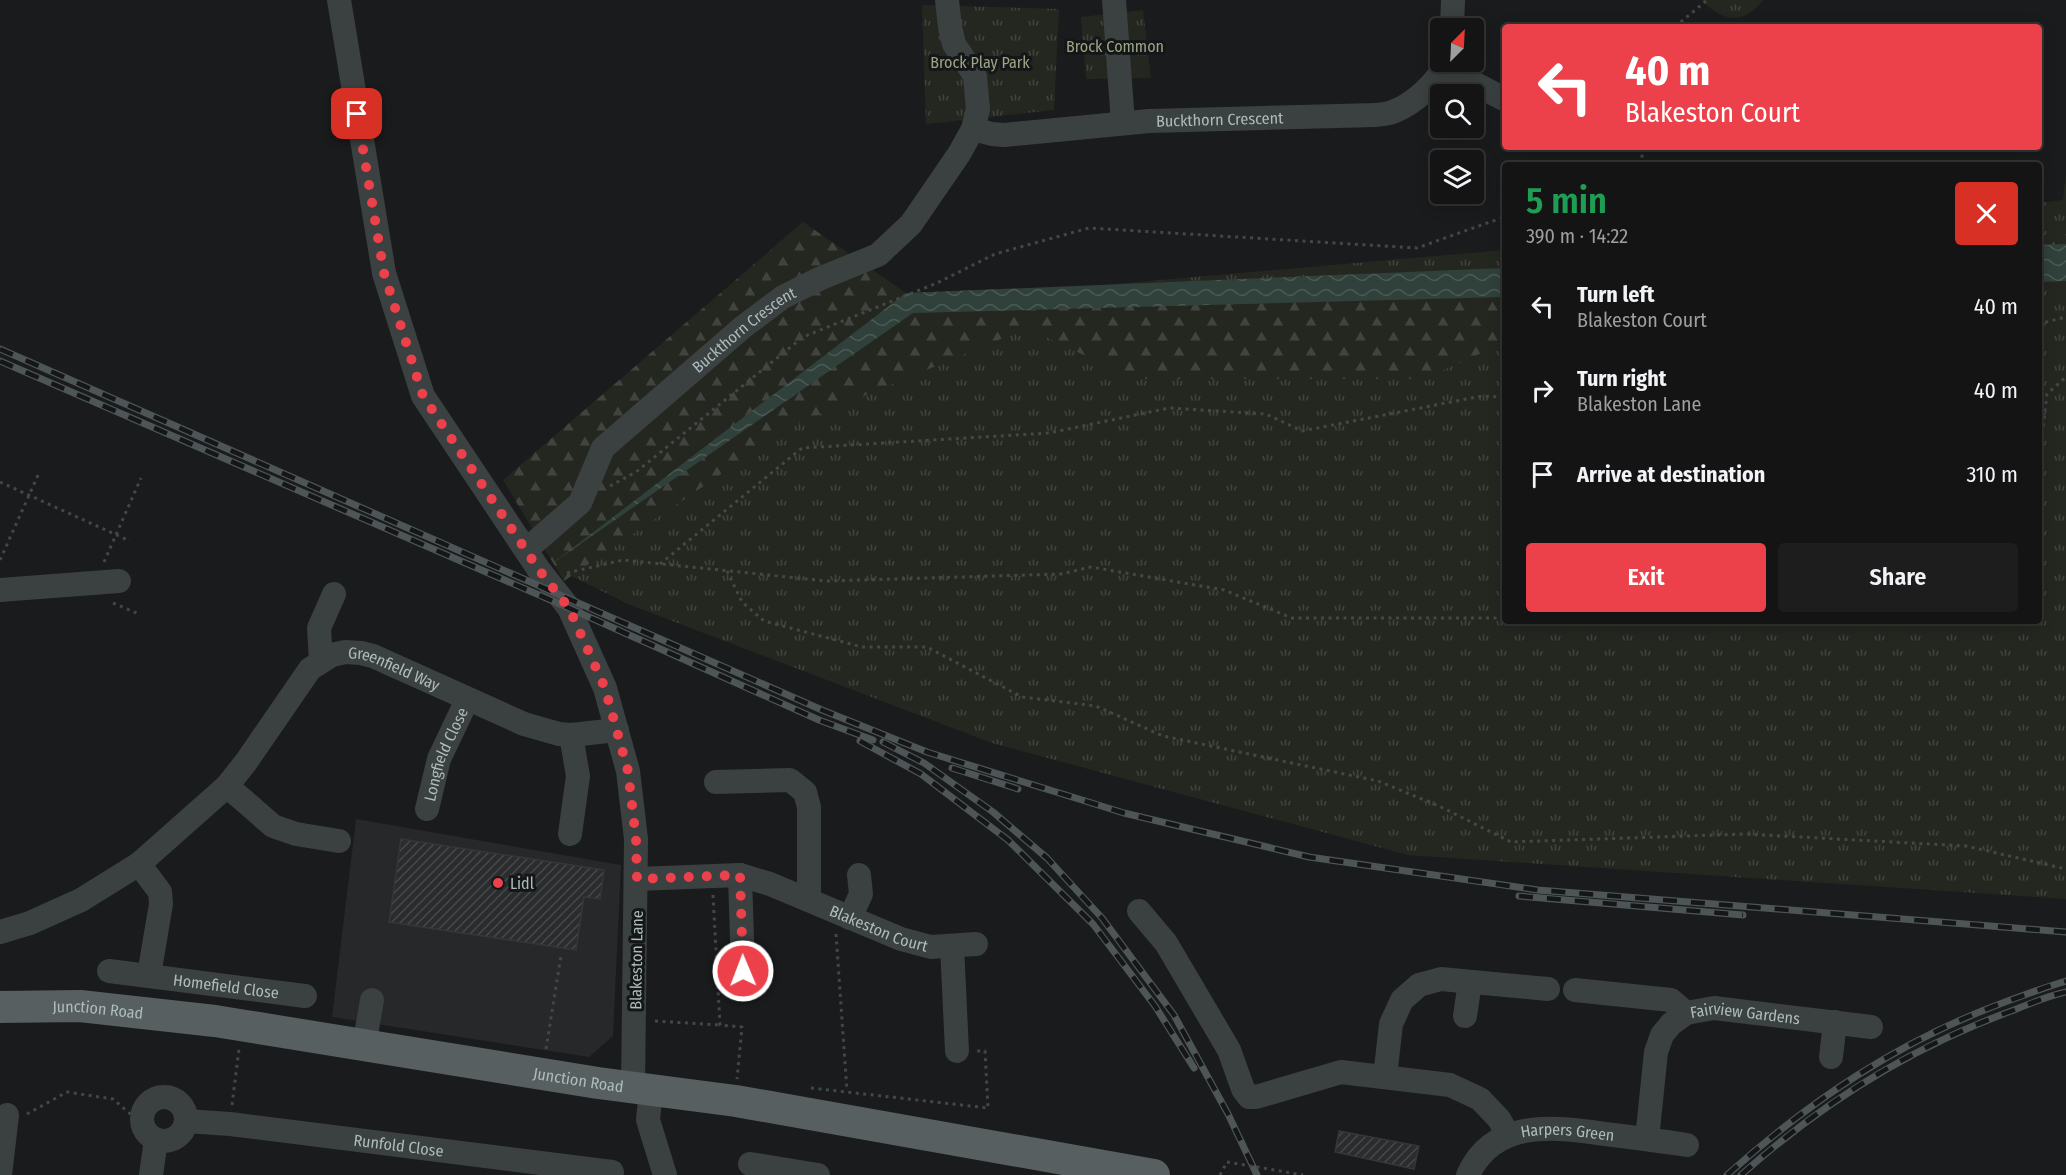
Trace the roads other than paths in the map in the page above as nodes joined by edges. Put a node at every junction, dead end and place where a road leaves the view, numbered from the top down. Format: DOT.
graph roads {
  1 [pos="339,0"];
  2 [pos="947,0"];
  3 [pos="1114,0"];
  4 [pos="1453,0"];
  5 [pos="1452,18"];
  6 [pos="1438,72"];
  7 [pos="1458,72"];
  8 [pos="1502,98"];
  9 [pos="1123,123"];
  10 [pos="973,129"];
  11 [pos="527,549"];
  12 [pos="110,575"];
  13 [pos="0,590"];
  14 [pos="334,594"];
  15 [pos="321,661"];
  16 [pos="467,700"];
  17 [pos="617,730"];
  18 [pos="571,735"];
  19 [pos="716,782"];
  20 [pos="227,786"];
  21 [pos="427,809"];
  22 [pos="570,834"];
  23 [pos="339,841"];
  24 [pos="139,864"];
  25 [pos="740,875"];
  26 [pos="859,876"];
  27 [pos="637,879"];
  28 [pos="808,900"];
  29 [pos="1139,910"];
  30 [pos="842,915"];
  31 [pos="0,932"];
  32 [pos="109,971"];
  33 [pos="743,971"];
  34 [pos="148,975"];
  35 [pos="1470,982"];
  36 [pos="1548,988"];
  37 [pos="1575,990"];
  38 [pos="305,996"];
  39 [pos="372,1000"];
  40 [pos="0,1007"];
  41 [pos="1686,1013"];
  42 [pos="1465,1016"];
  43 [pos="1835,1022"];
  44 [pos="1871,1026"];
  45 [pos="364,1046"];
  46 [pos="957,1051"];
  47 [pos="1831,1057"];
  48 [pos="1385,1077"];
  49 [pos="642,1088"];
  50 [pos="10,1115"];
  51 [pos="186,1121"];
  52 [pos="149,1132"];
  53 [pos="1508,1135"];
  54 [pos="1647,1139"];
  55 [pos="1687,1145"];
  56 [pos="751,1162"];
  57 [pos="612,1172"];
  58 [pos="0,1175"];
  59 [pos="152,1175"];
  60 [pos="665,1175"];
  61 [pos="818,1175"];
  62 [pos="1154,1175"];
  63 [pos="1468,1175"];
  1 -- 11 [label="street, Blakeston Lane"];
  2 -- 10 [label="street, Buckthorn Crescent"];
  3 -- 9 [label="street"];
  4 -- 5 [label="street"];
  6 -- 9 [label="street, Buckthorn Crescent"];
  7 -- 8 [label="street"];
  9 -- 10 [label="street, Buckthorn Crescent"];
  10 -- 11 [label="street, Buckthorn Crescent"];
  11 -- 17 [label="street, Blakeston Lane"];
  12 -- 13 [label="street"];
  14 -- 15 [label="street"];
  15 -- 16 [label="street, Greenfield Way"];
  15 -- 20 [label="street, Greenfield Way"];
  16 -- 18 [label="street, Greenfield Way"];
  16 -- 21 [label="street, Longfield Close"];
  17 -- 18 [label="street, Greenfield Way"];
  17 -- 27 [label="street, Blakeston Lane"];
  18 -- 22 [label="street"];
  19 -- 28 [label="street, Blakeston Court"];
  20 -- 23 [label="street"];
  20 -- 24 [label="street, Greenfield Way"];
  24 -- 31 [label="street, Greenfield Way"];
  24 -- 34 [label="street"];
  25 -- 27 [label="street, Blakeston Court"];
  25 -- 28 [label="street, Blakeston Court"];
  25 -- 33 [label="street"];
  26 -- 30 [label="street"];
  27 -- 49 [label="street, Blakeston Lane"];
  28 -- 30 [label="street, Blakeston Court"];
  29 -- 48 [label="street"];
  30 -- 46 [label="street, Blakeston Court"];
  32 -- 34 [label="street, Homefield Close"];
  34 -- 38 [label="street, Homefield Close"];
  35 -- 36 [label="street"];
  35 -- 42 [label="street"];
  35 -- 48 [label="street"];
  37 -- 41 [label="street"];
  39 -- 45 [label="street"];
  40 -- 45 [label="main road, Junction Road"];
  41 -- 43 [label="street, Fairview Gardens"];
  41 -- 54 [label="street, Fairview Gardens"];
  43 -- 44 [label="street, Fairview Gardens"];
  43 -- 47 [label="street"];
  45 -- 49 [label="main road, Junction Road"];
  48 -- 53 [label="street"];
  49 -- 60 [label="street, Blakeston Lane"];
  49 -- 62 [label="main road, Junction Road"];
  50 -- 58 [label="street"];
  51 -- 52 [label="street"];
  51 -- 52 [label="street"];
  51 -- 57 [label="street, Runfold Close"];
  52 -- 59 [label="street"];
  53 -- 54 [label="street, Harpers Green"];
  53 -- 63 [label="street, Harpers Green"];
  54 -- 55 [label="street, Harpers Green"];
  56 -- 61 [label="street"];
}
